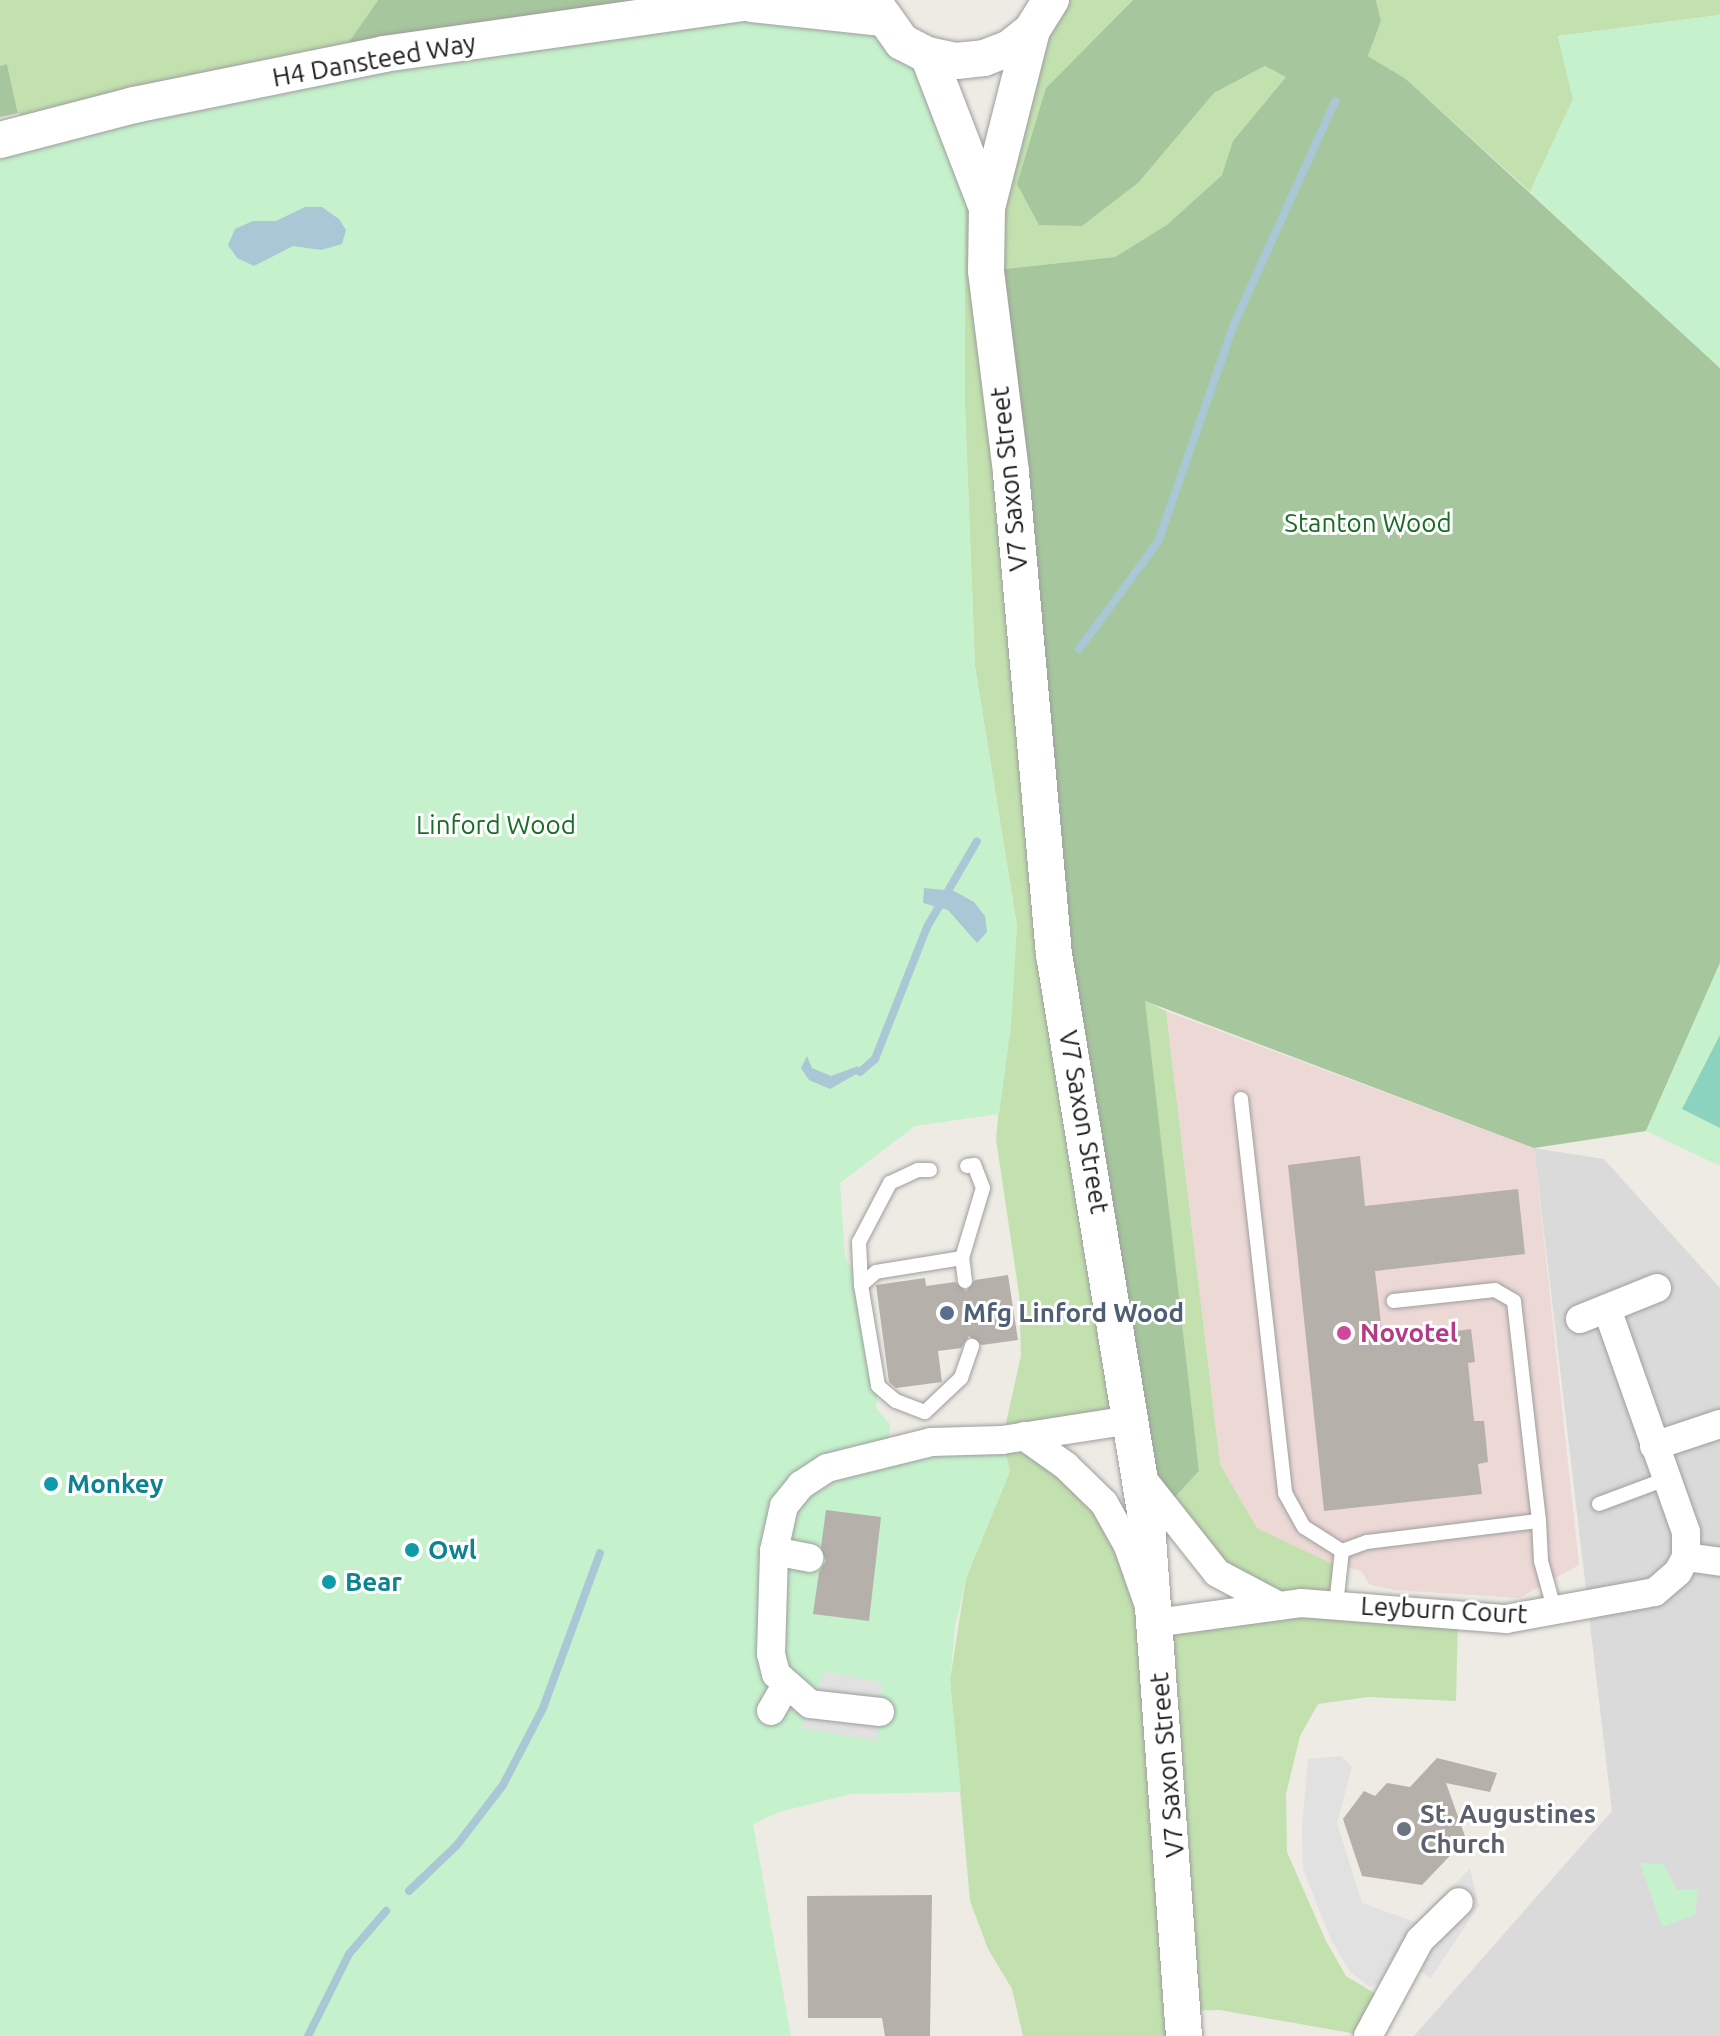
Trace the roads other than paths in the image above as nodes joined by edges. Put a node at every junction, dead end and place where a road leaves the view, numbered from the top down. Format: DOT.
graph roads {
  1 [pos="747,4"];
  2 [pos="876,9"];
  3 [pos="1041,15"];
  4 [pos="928,55"];
  5 [pos="0,140"];
  6 [pos="987,208"];
  7 [pos="1241,1099"];
  8 [pos="967,1166"];
  9 [pos="930,1170"];
  10 [pos="962,1258"];
  11 [pos="965,1281"];
  12 [pos="861,1285"];
  13 [pos="1657,1288"];
  14 [pos="1394,1301"];
  15 [pos="972,1346"];
  16 [pos="925,1412"];
  17 [pos="1131,1420"];
  18 [pos="1720,1424"];
  19 [pos="1024,1436"];
  20 [pos="931,1442"];
  21 [pos="1654,1446"];
  22 [pos="1138,1473"];
  23 [pos="1666,1479"];
  24 [pos="1599,1504"];
  25 [pos="1539,1521"];
  26 [pos="774,1551"];
  27 [pos="1342,1551"];
  28 [pos="1686,1557"];
  29 [pos="809,1558"];
  30 [pos="1720,1562"];
  31 [pos="1336,1605"];
  32 [pos="1279,1606"];
  33 [pos="1555,1613"];
  34 [pos="1155,1623"];
  35 [pos="786,1685"];
  36 [pos="771,1711"];
  37 [pos="880,1712"];
  38 [pos="1459,1902"];
  39 [pos="1184,2036"];
  40 [pos="1368,2036"];
  1 -- 2 [label="street, H4 Dansteed Way"];
  1 -- 5 [label="street, H4 Dansteed Way"];
  2 -- 4 [label="street"];
  3 -- 4 [label="street"];
  3 -- 6 [label="street, V7 Saxon Street"];
  4 -- 6 [label="street, V7 Saxon Street"];
  6 -- 17 [label="street, V7 Saxon Street"];
  7 -- 27 [label="lane"];
  8 -- 10 [label="lane"];
  9 -- 12 [label="lane"];
  10 -- 11 [label="lane"];
  10 -- 12 [label="lane"];
  12 -- 16 [label="lane"];
  13 -- 21 [label="street"];
  14 -- 25 [label="lane"];
  15 -- 16 [label="lane"];
  16 -- 20 [label="lane"];
  17 -- 19 [label="street"];
  17 -- 22 [label="street, V7 Saxon Street"];
  18 -- 21 [label="street"];
  19 -- 20 [label="street"];
  19 -- 34 [label="street"];
  20 -- 26 [label="street"];
  21 -- 23 [label="street"];
  22 -- 32 [label="street, Leyburn Court"];
  22 -- 34 [label="street, V7 Saxon Street"];
  23 -- 24 [label="lane"];
  23 -- 28 [label="street"];
  25 -- 27 [label="lane"];
  25 -- 33 [label="lane"];
  26 -- 29 [label="street"];
  26 -- 35 [label="street"];
  27 -- 31 [label="lane"];
  28 -- 30 [label="street"];
  28 -- 33 [label="street, Leyburn Court"];
  31 -- 32 [label="street, Leyburn Court"];
  31 -- 33 [label="street, Leyburn Court"];
  32 -- 34 [label="street, Leyburn Court"];
  34 -- 39 [label="street, V7 Saxon Street"];
  35 -- 36 [label="street"];
  35 -- 37 [label="street"];
  38 -- 40 [label="street"];
}
